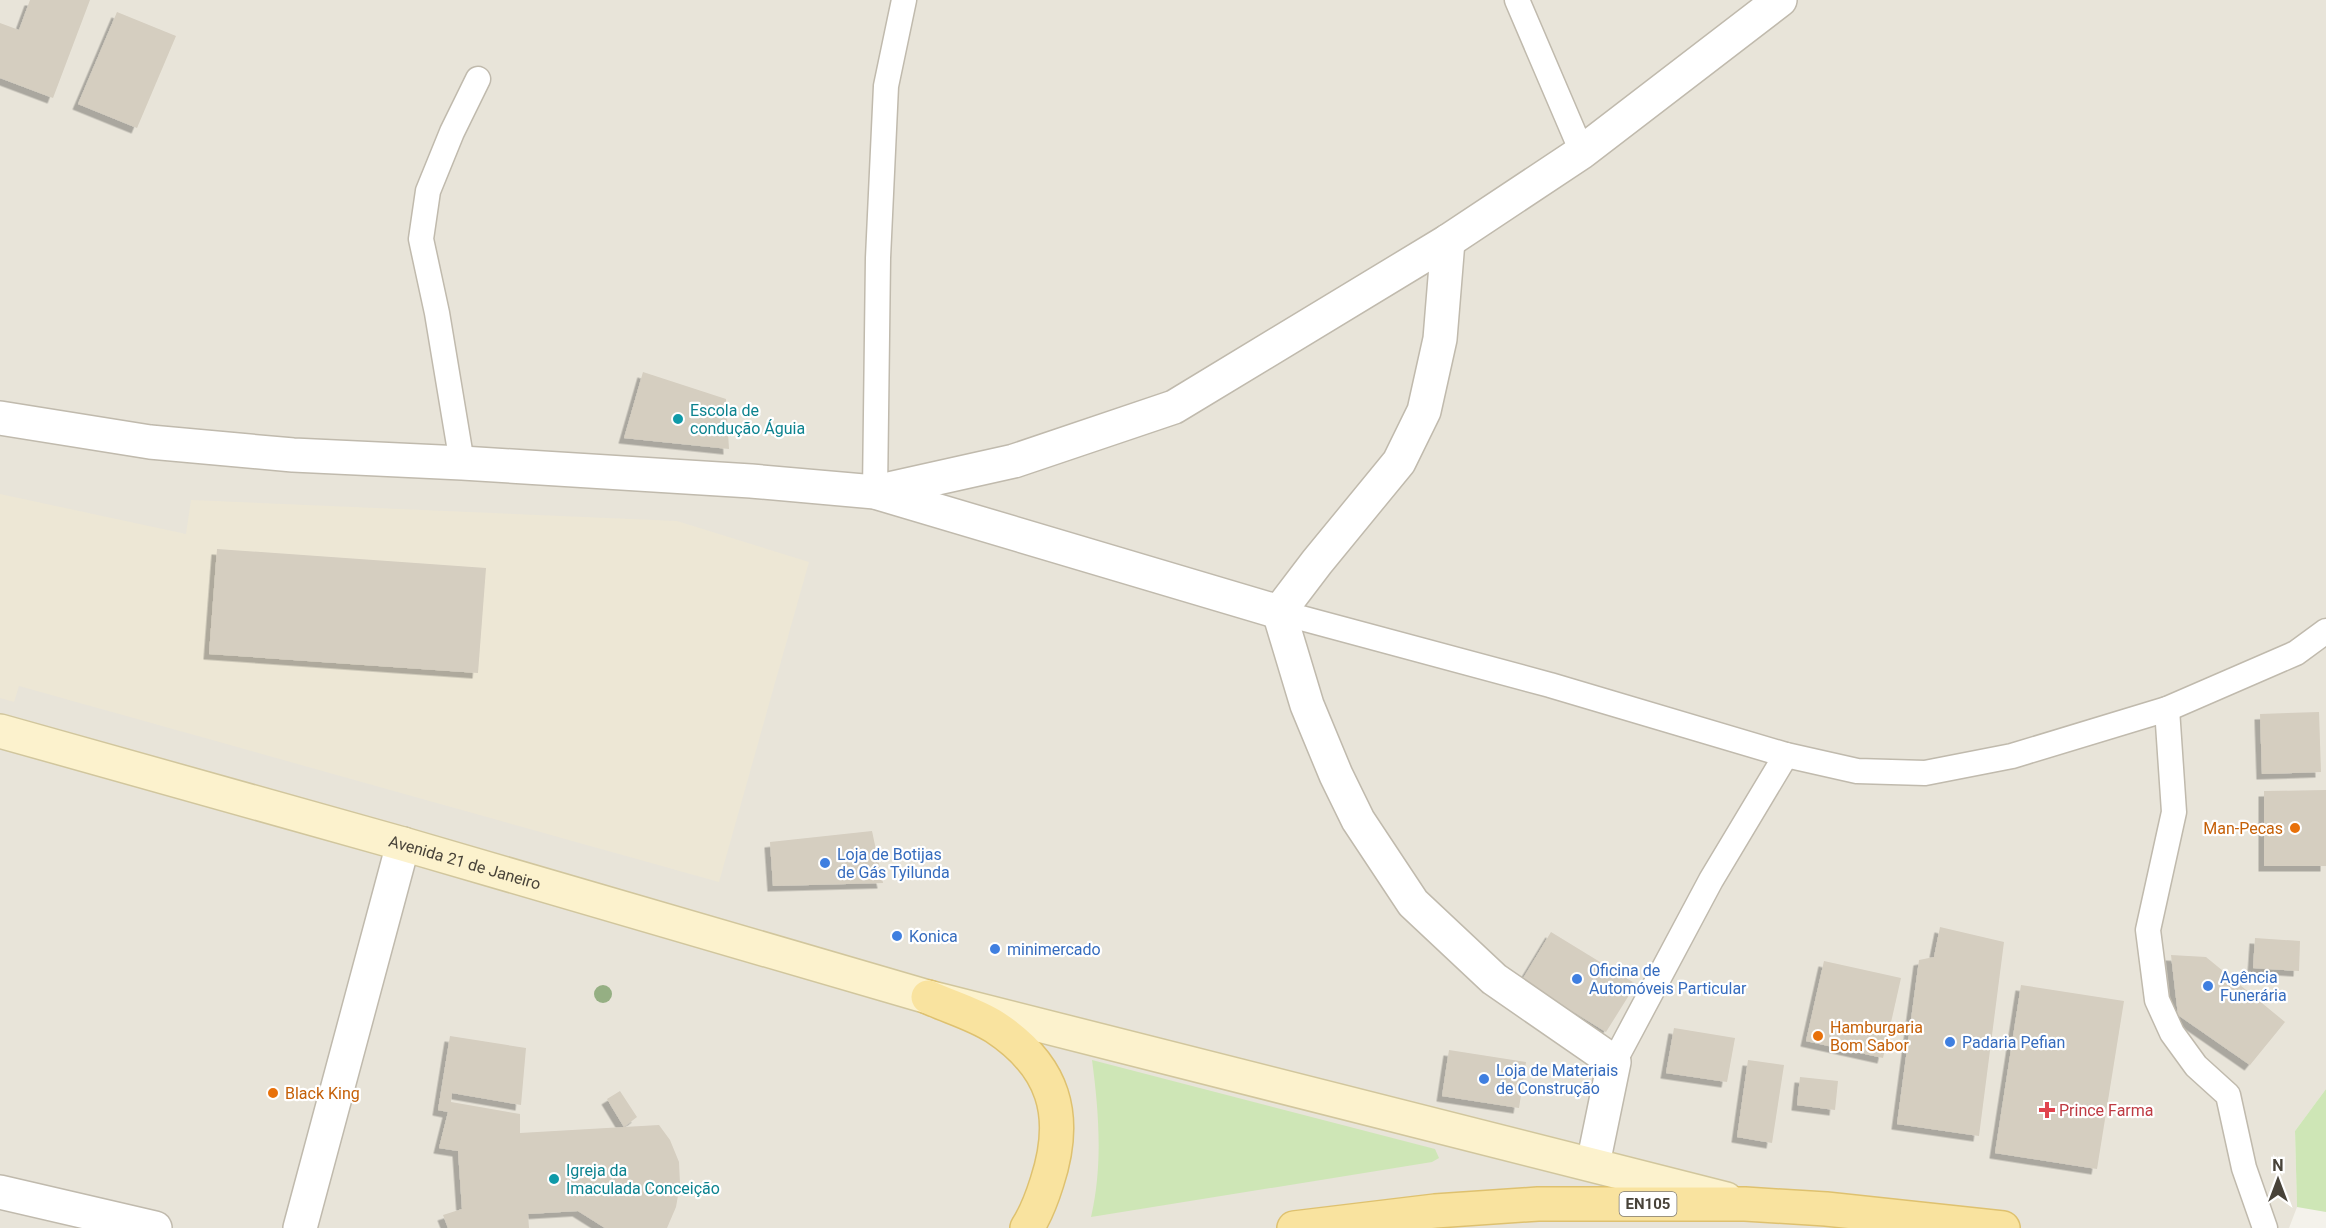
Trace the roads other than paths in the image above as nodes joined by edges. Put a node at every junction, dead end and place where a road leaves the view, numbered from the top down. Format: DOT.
graph roads {
  1 [pos="1517,0"];
  2 [pos="1780,0"];
  3 [pos="899,5"];
  4 [pos="478,79"];
  5 [pos="1582,152"];
  6 [pos="1448,241"];
  7 [pos="0,418"];
  8 [pos="462,463"];
  9 [pos="875,492"];
  10 [pos="1279,612"];
  11 [pos="2326,631"];
  12 [pos="2167,709"];
  13 [pos="0,731"];
  14 [pos="1786,755"];
  15 [pos="404,844"];
  16 [pos="928,997"];
  17 [pos="1614,1062"];
  18 [pos="1593,1164"];
  19 [pos="0,1192"];
  20 [pos="1745,1204"];
  21 [pos="155,1228"];
  22 [pos="300,1228"];
  23 [pos="1027,1228"];
  24 [pos="1294,1228"];
  25 [pos="2002,1228"];
  26 [pos="2265,1228"];
  1 -- 5 [label="lane"];
  2 -- 5 [label="street"];
  3 -- 9 [label="lane"];
  4 -- 8 [label="lane"];
  5 -- 6 [label="street"];
  6 -- 9 [label="street"];
  6 -- 10 [label="street"];
  7 -- 8 [label="street"];
  8 -- 9 [label="street"];
  9 -- 10 [label="street"];
  10 -- 14 [label="lane"];
  10 -- 17 [label="street"];
  11 -- 12 [label="lane"];
  12 -- 14 [label="lane"];
  12 -- 26 [label="lane"];
  13 -- 15 [label="main road, Avenida 21 de Janeiro"];
  14 -- 17 [label="lane"];
  15 -- 16 [label="main road, Avenida 21 de Janeiro"];
  15 -- 22 [label="street"];
  16 -- 18 [label="main road, Avenida 21 de Janeiro"];
  16 -- 23 [label="main road"];
  17 -- 18 [label="street"];
  18 -- 20 [label="main road, Avenida 21 de Janeiro"];
  19 -- 21 [label="street"];
  20 -- 24 [label="main road, EN105"];
  20 -- 25 [label="main road, EN105"];
}
